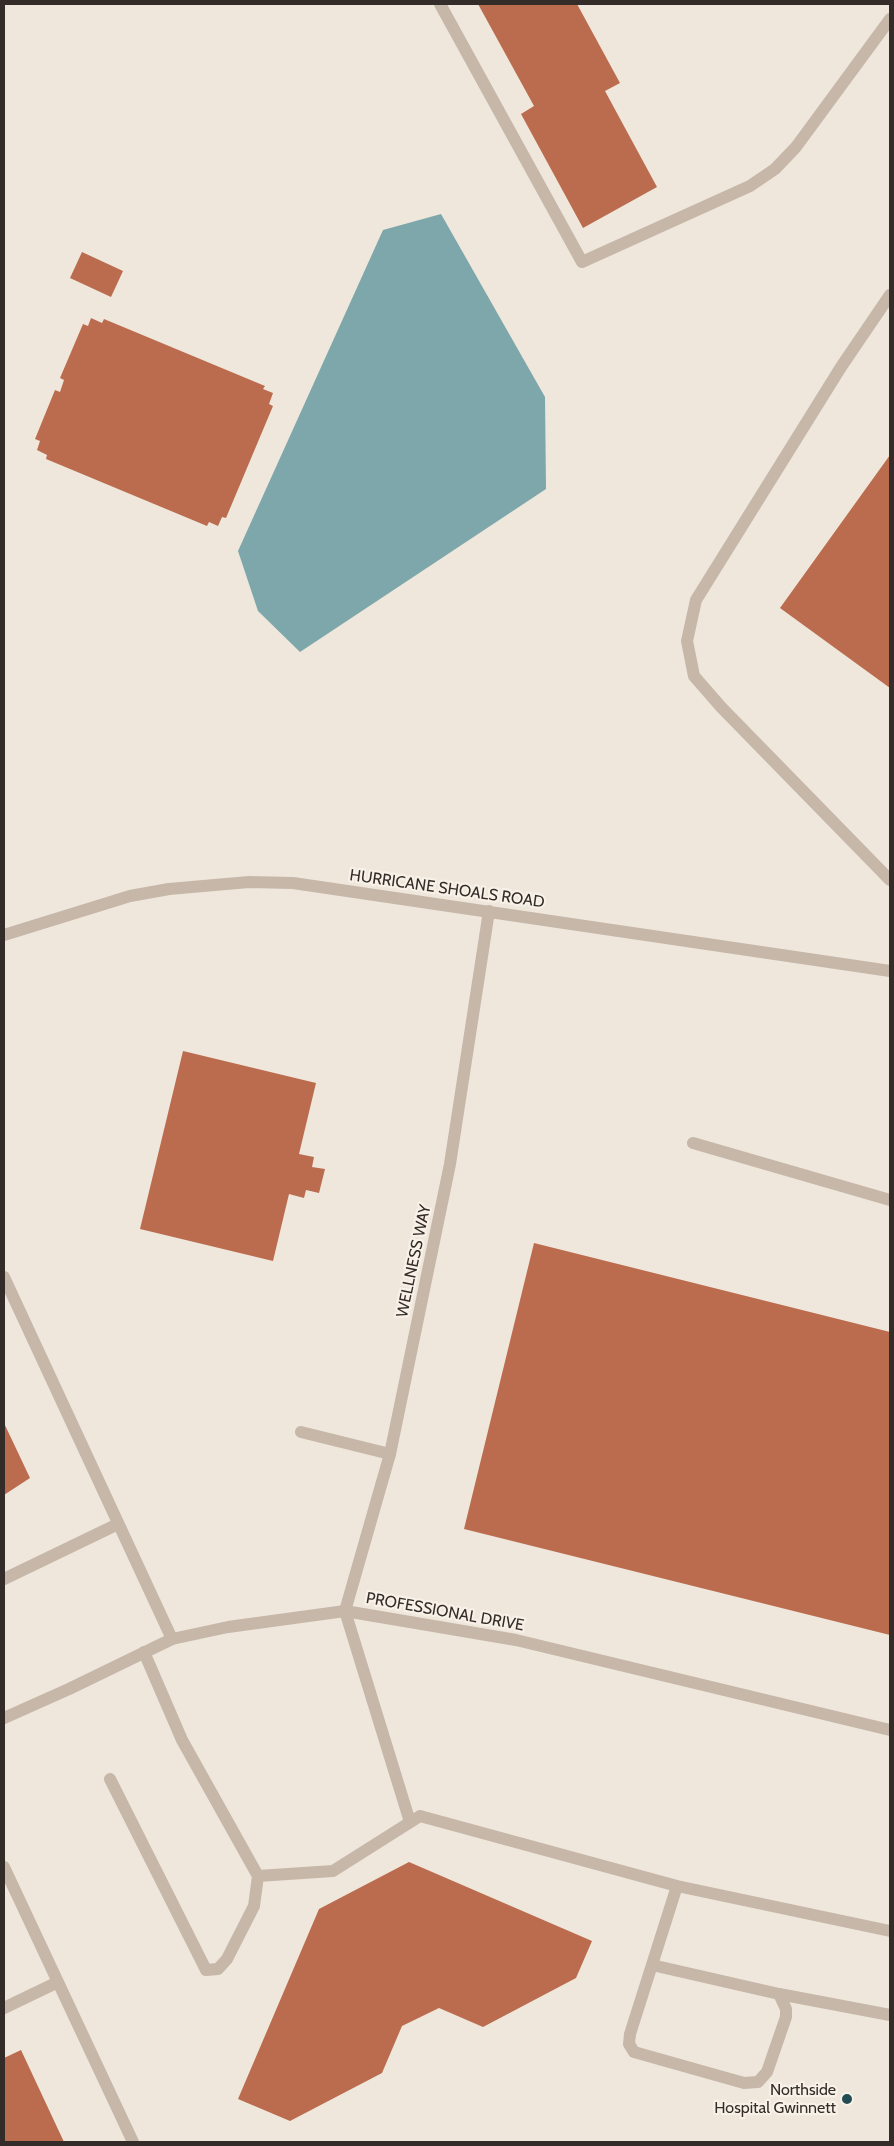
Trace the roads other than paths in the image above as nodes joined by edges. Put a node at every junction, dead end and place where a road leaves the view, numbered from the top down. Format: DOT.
graph roads {
  1 [pos="440,4"];
  2 [pos="890,19"];
  3 [pos="890,296"];
  4 [pos="890,880"];
  5 [pos="489,911"];
  6 [pos="4,936"];
  7 [pos="890,971"];
  8 [pos="693,1143"];
  9 [pos="890,1200"];
  10 [pos="4,1277"];
  11 [pos="301,1432"];
  12 [pos="390,1454"];
  13 [pos="118,1524"];
  14 [pos="4,1579"];
  15 [pos="345,1611"];
  16 [pos="172,1639"];
  17 [pos="144,1652"];
  18 [pos="4,1718"];
  19 [pos="890,1730"];
  20 [pos="110,1779"];
  21 [pos="410,1822"];
  22 [pos="4,1867"];
  23 [pos="258,1876"];
  24 [pos="677,1886"];
  25 [pos="890,1931"];
  26 [pos="652,1965"];
  27 [pos="58,1982"];
  28 [pos="779,1994"];
  29 [pos="4,2008"];
  30 [pos="890,2015"];
  31 [pos="133,2142"];
  1 -- 2 [label="street"];
  3 -- 4 [label="street"];
  5 -- 6 [label="street, HURRICANE SHOALS ROAD"];
  5 -- 7 [label="street, HURRICANE SHOALS ROAD"];
  5 -- 12 [label="street, WELLNESS WAY"];
  8 -- 9 [label="street"];
  10 -- 13 [label="street"];
  11 -- 12 [label="street"];
  12 -- 15 [label="street, WELLNESS WAY"];
  13 -- 14 [label="street"];
  13 -- 16 [label="street"];
  15 -- 16 [label="street, PROFESSIONAL DRIVE"];
  15 -- 19 [label="street, PROFESSIONAL DRIVE"];
  15 -- 21 [label="street"];
  16 -- 17 [label="street, PROFESSIONAL DRIVE"];
  17 -- 18 [label="street, PROFESSIONAL DRIVE"];
  17 -- 23 [label="street"];
  20 -- 23 [label="street"];
  21 -- 23 [label="street"];
  21 -- 24 [label="street"];
  22 -- 27 [label="street"];
  24 -- 25 [label="street"];
  24 -- 26 [label="street"];
  26 -- 28 [label="street"];
  26 -- 28 [label="street"];
  27 -- 29 [label="street"];
  27 -- 31 [label="street"];
  28 -- 30 [label="street"];
}
